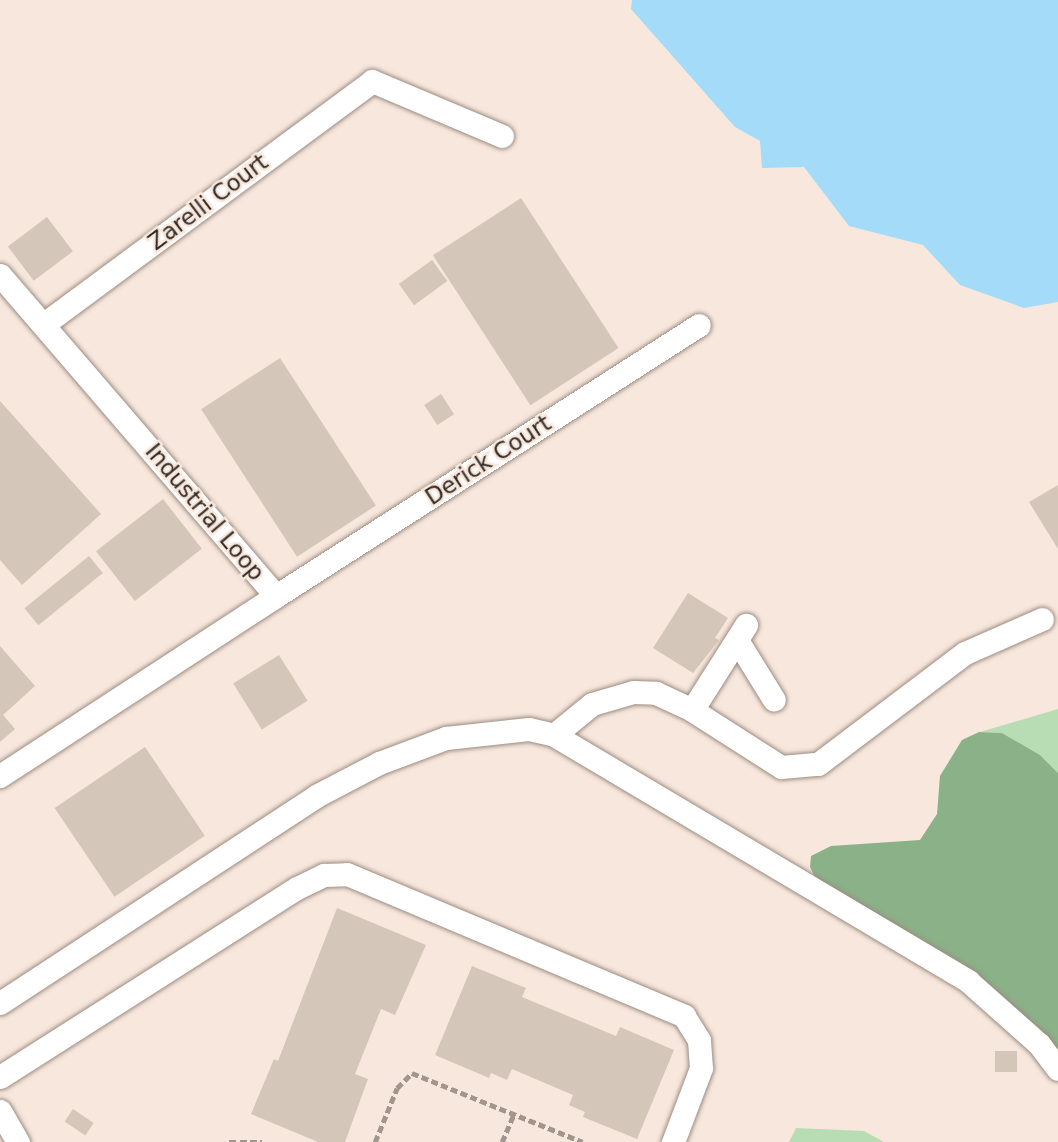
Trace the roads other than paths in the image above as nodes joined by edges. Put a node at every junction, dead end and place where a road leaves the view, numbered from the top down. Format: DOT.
graph roads {
  1 [pos="502,136"];
  2 [pos="0,275"];
  3 [pos="44,324"];
  4 [pos="699,324"];
  5 [pos="276,596"];
  6 [pos="1042,619"];
  7 [pos="774,700"];
  8 [pos="692,710"];
  9 [pos="554,735"];
  10 [pos="0,776"];
  11 [pos="0,1003"];
  12 [pos="1058,1069"];
  13 [pos="0,1077"];
  14 [pos="0,1111"];
  15 [pos="18,1142"];
  16 [pos="673,1142"];
  1 -- 3 [label="street, Zarelli Court"];
  2 -- 3 [label="street, Industrial Loop"];
  3 -- 5 [label="street, Industrial Loop"];
  4 -- 5 [label="street, Derick Court"];
  5 -- 10 [label="street, Industrial Loop"];
  6 -- 8 [label="street"];
  7 -- 8 [label="street"];
  8 -- 9 [label="street"];
  9 -- 11 [label="street"];
  9 -- 12 [label="street"];
  13 -- 16 [label="street"];
  14 -- 15 [label="street"];
}
